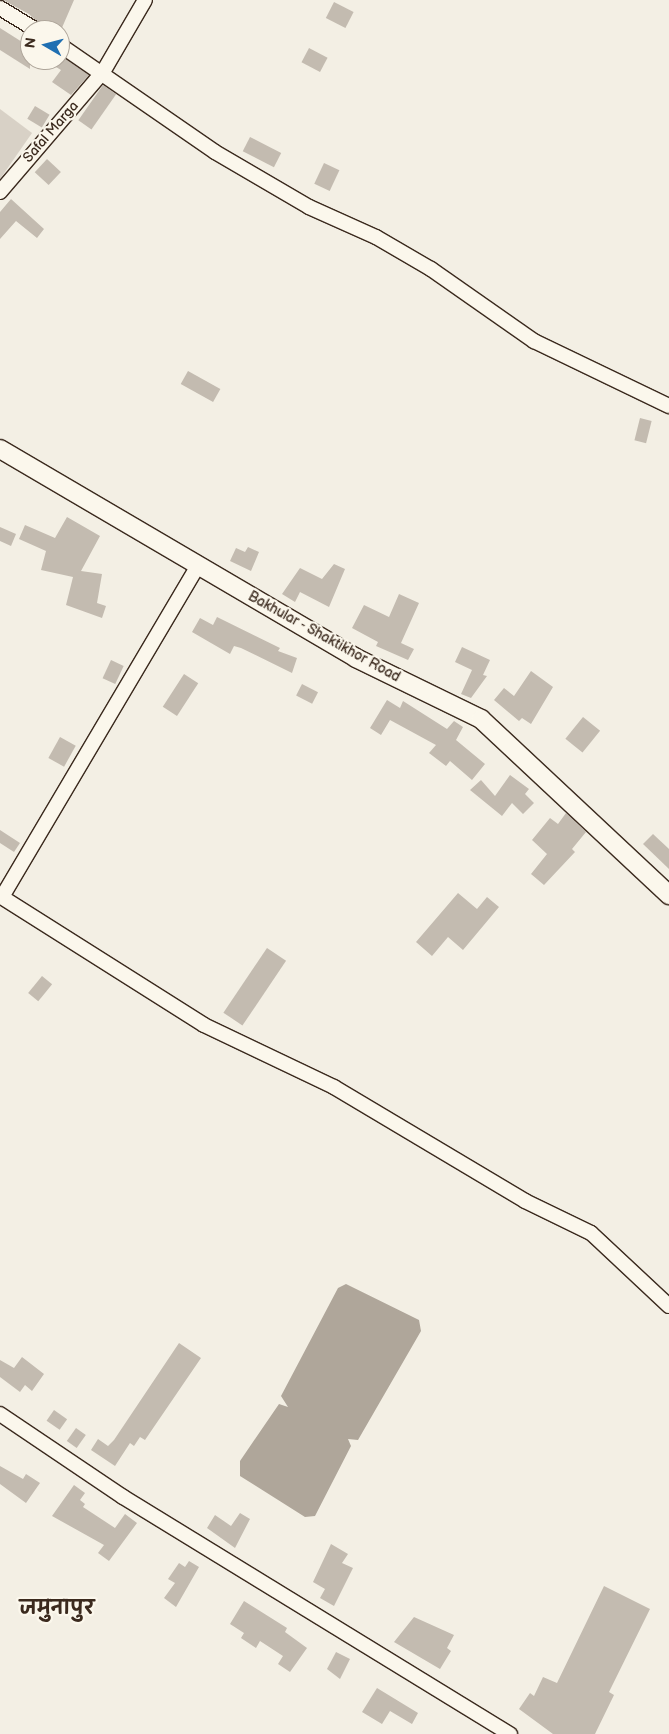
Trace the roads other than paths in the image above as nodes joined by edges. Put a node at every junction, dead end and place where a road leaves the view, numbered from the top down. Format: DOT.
graph roads {
  1 [pos="145,0"];
  2 [pos="0,8"];
  3 [pos="20,20"];
  4 [pos="70,51"];
  5 [pos="103,72"];
  6 [pos="0,192"];
  7 [pos="669,406"];
  8 [pos="0,449"];
  9 [pos="198,566"];
  10 [pos="669,895"];
  11 [pos="1,896"];
  12 [pos="669,1306"];
  13 [pos="0,1414"];
  14 [pos="510,1734"];
  1 -- 5 [label="street, Safal Marga"];
  2 -- 3 [label="street"];
  4 -- 5 [label="street"];
  5 -- 6 [label="street, Safal Marga"];
  5 -- 7 [label="street"];
  8 -- 9 [label="street, Bakhular - Shaktikhor Road"];
  9 -- 10 [label="street, Bakhular - Shaktikhor Road"];
  9 -- 11 [label="street"];
  11 -- 12 [label="street"];
  13 -- 14 [label="street"];
}
